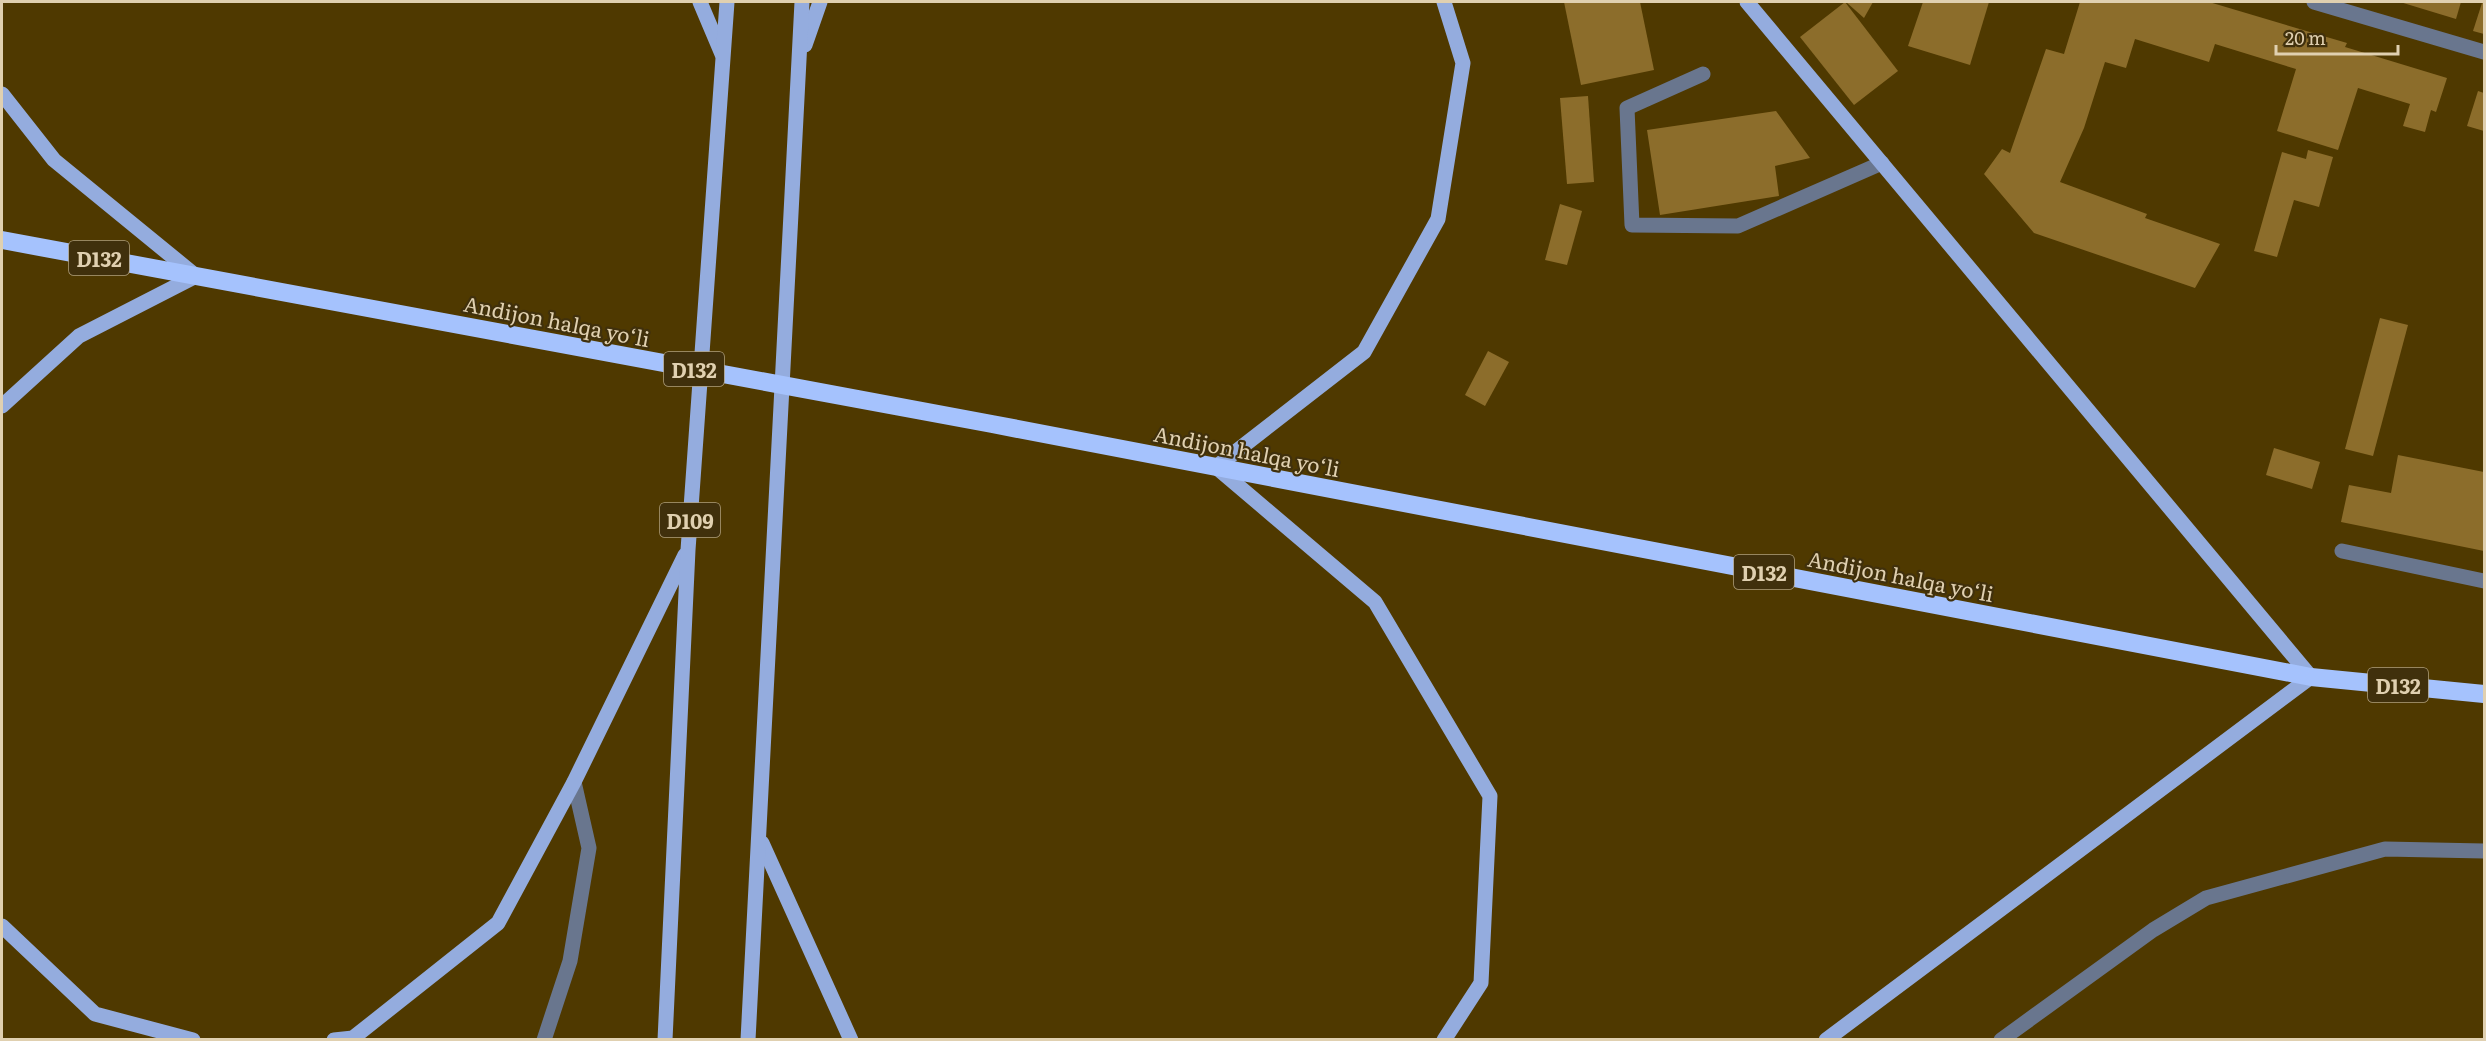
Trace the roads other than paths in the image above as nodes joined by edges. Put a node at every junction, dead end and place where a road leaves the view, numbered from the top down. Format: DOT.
graph roads {
  1 [pos="700,2"];
  2 [pos="727,2"];
  3 [pos="802,2"];
  4 [pos="820,2"];
  5 [pos="1444,2"];
  6 [pos="1747,2"];
  7 [pos="2314,2"];
  8 [pos="2484,52"];
  9 [pos="724,59"];
  10 [pos="799,62"];
  11 [pos="1703,74"];
  12 [pos="2,94"];
  13 [pos="1882,163"];
  14 [pos="2,240"];
  15 [pos="196,276"];
  16 [pos="2,406"];
  17 [pos="1216,467"];
  18 [pos="688,550"];
  19 [pos="2342,551"];
  20 [pos="2484,581"];
  21 [pos="2311,677"];
  22 [pos="2484,694"];
  23 [pos="574,782"];
  24 [pos="760,839"];
  25 [pos="2484,851"];
  26 [pos="2,926"];
  27 [pos="193,1040"];
  28 [pos="334,1040"];
  29 [pos="544,1040"];
  30 [pos="665,1040"];
  31 [pos="748,1040"];
  32 [pos="851,1040"];
  33 [pos="1444,1040"];
  34 [pos="1826,1040"];
  35 [pos="2001,1040"];
  1 -- 9 [label="main road"];
  2 -- 9 [label="main road, D109"];
  3 -- 10 [label="main road"];
  4 -- 10 [label="main road"];
  5 -- 17 [label="main road"];
  6 -- 13 [label="main road"];
  7 -- 8 [label="lane"];
  9 -- 18 [label="main road, D109"];
  10 -- 24 [label="main road"];
  11 -- 13 [label="lane"];
  12 -- 15 [label="main road"];
  13 -- 21 [label="main road"];
  14 -- 15 [label="highway, Andijon halqa yo‘li / D132"];
  15 -- 16 [label="main road"];
  15 -- 17 [label="highway, Andijon halqa yo‘li / D132"];
  17 -- 21 [label="highway, Andijon halqa yo‘li / D132"];
  17 -- 33 [label="main road"];
  18 -- 23 [label="main road"];
  18 -- 30 [label="main road, D109"];
  19 -- 20 [label="lane"];
  21 -- 22 [label="highway, Andijon halqa yo‘li / D132"];
  21 -- 34 [label="main road"];
  23 -- 28 [label="main road"];
  23 -- 29 [label="lane"];
  24 -- 31 [label="main road"];
  24 -- 32 [label="main road"];
  25 -- 35 [label="lane"];
  26 -- 27 [label="main road"];
}
